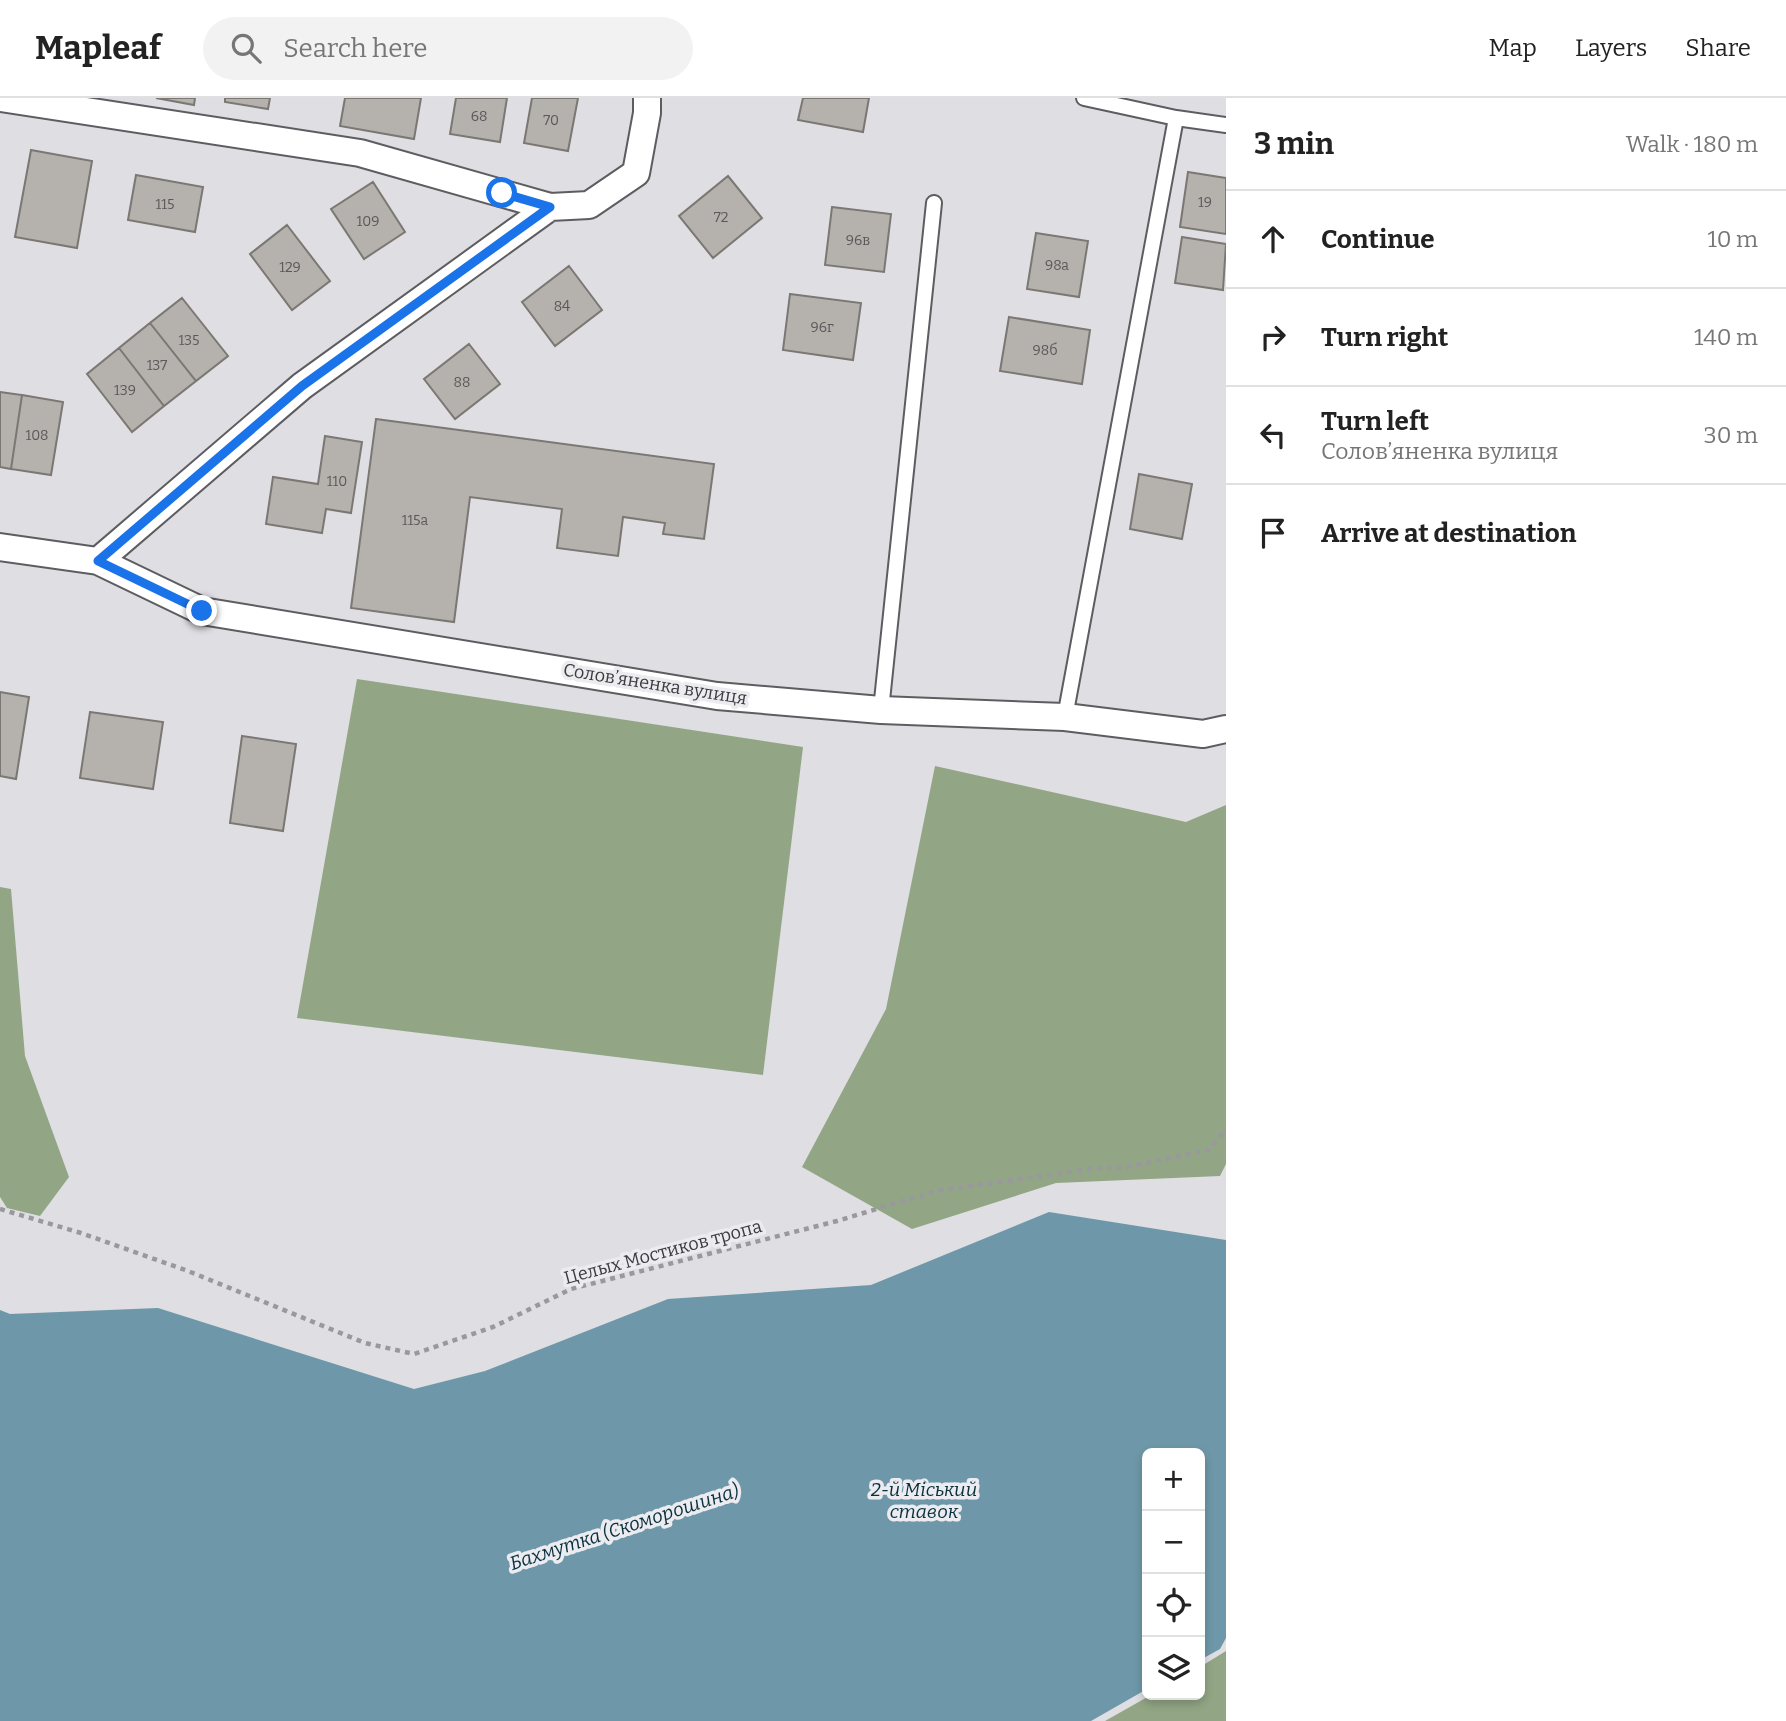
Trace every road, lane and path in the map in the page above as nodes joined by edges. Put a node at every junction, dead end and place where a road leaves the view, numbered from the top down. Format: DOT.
graph roads {
  1 [pos="1,98"];
  2 [pos="647,98"];
  3 [pos="1084,98"];
  4 [pos="1176,118"];
  5 [pos="1226,125"];
  6 [pos="934,203"];
  7 [pos="550,207"];
  8 [pos="0,547"];
  9 [pos="98,561"];
  10 [pos="881,710"];
  11 [pos="1065,717"];
  12 [pos="1226,729"];
  13 [pos="1226,1129"];
  14 [pos="0,1209"];
  1 -- 7 [label="street"];
  2 -- 7 [label="street"];
  3 -- 4 [label="lane"];
  4 -- 5 [label="lane"];
  4 -- 11 [label="lane"];
  6 -- 10 [label="lane"];
  7 -- 9 [label="street"];
  8 -- 9 [label="street, Солов’яненка вулиця"];
  9 -- 10 [label="street, Солов’яненка вулиця"];
  10 -- 11 [label="street, Солов’яненка вулиця"];
  11 -- 12 [label="street, Солов’яненка вулиця"];
  13 -- 14 [label="path, Целых Мостиков тропа"];
}
